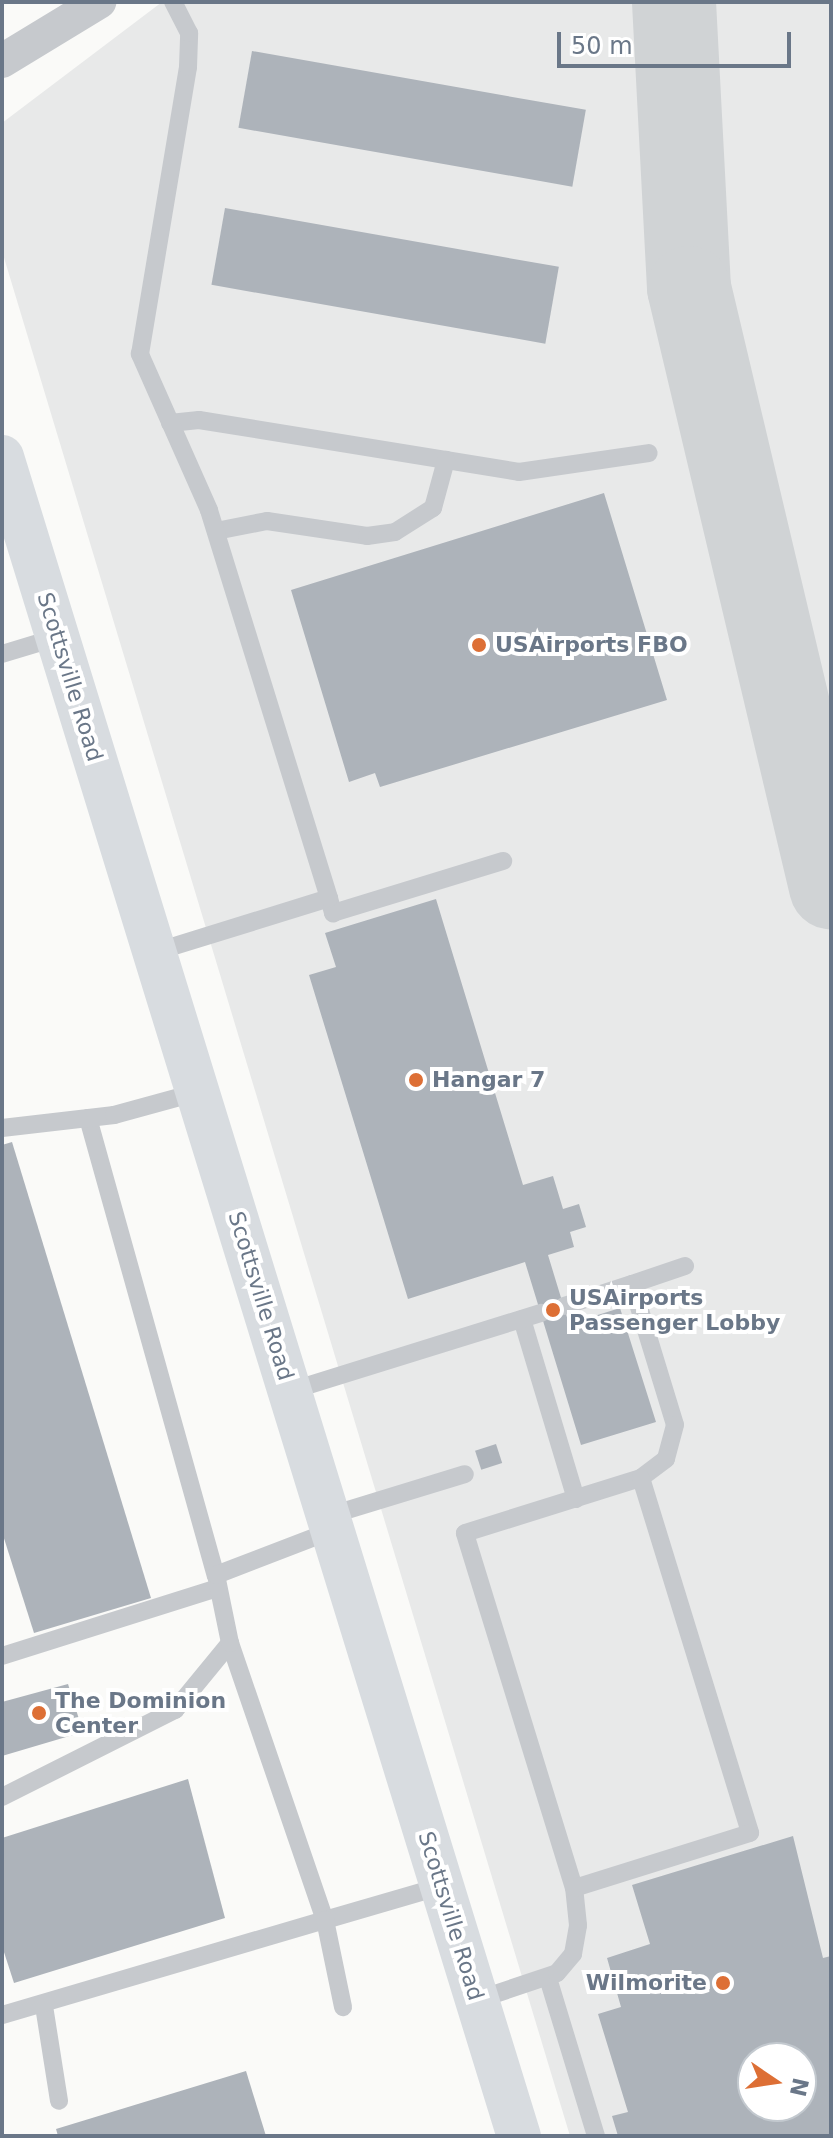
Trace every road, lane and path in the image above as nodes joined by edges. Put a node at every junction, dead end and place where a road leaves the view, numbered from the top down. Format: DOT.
graph roads {
  1 [pos="99,2"];
  2 [pos="173,2"];
  3 [pos="2,61"];
  4 [pos="170,423"];
  5 [pos="649,453"];
  6 [pos="2,457"];
  7 [pos="446,460"];
  8 [pos="216,531"];
  9 [pos="58,637"];
  10 [pos="2,654"];
  11 [pos="503,861"];
  12 [pos="329,898"];
  13 [pos="155,952"];
  14 [pos="198,1092"];
  15 [pos="88,1118"];
  16 [pos="2,1128"];
  17 [pos="685,1266"];
  18 [pos="632,1284"];
  19 [pos="564,1306"];
  20 [pos="541,1313"];
  21 [pos="522,1319"];
  22 [pos="290,1391"];
  23 [pos="465,1474"];
  24 [pos="641,1478"];
  25 [pos="576,1499"];
  26 [pos="331,1523"];
  27 [pos="217,1582"];
  28 [pos="230,1643"];
  29 [pos="2,1656"];
  30 [pos="2,1797"];
  31 [pos="442,1886"];
  32 [pos="574,1888"];
  33 [pos="325,1920"];
  34 [pos="548,1978"];
  35 [pos="477,2000"];
  36 [pos="44,2006"];
  37 [pos="343,2007"];
  38 [pos="2,2015"];
  39 [pos="59,2101"];
  40 [pos="519,2136"];
  41 [pos="596,2136"];
  1 -- 3 [label="street"];
  2 -- 4 [label="lane"];
  4 -- 7 [label="lane"];
  4 -- 8 [label="lane"];
  5 -- 7 [label="lane"];
  6 -- 9 [label="main road, Scottsville Road"];
  7 -- 8 [label="lane"];
  8 -- 12 [label="lane"];
  9 -- 10 [label="lane"];
  9 -- 13 [label="main road, Scottsville Road"];
  11 -- 12 [label="lane"];
  12 -- 13 [label="lane"];
  13 -- 14 [label="main road, Scottsville Road"];
  14 -- 15 [label="lane"];
  14 -- 22 [label="main road, Scottsville Road"];
  15 -- 16 [label="lane"];
  15 -- 27 [label="lane"];
  17 -- 18 [label="lane"];
  18 -- 19 [label="lane"];
  18 -- 24 [label="lane"];
  20 -- 21 [label="lane"];
  21 -- 22 [label="lane"];
  21 -- 25 [label="lane"];
  22 -- 26 [label="main road, Scottsville Road"];
  23 -- 26 [label="lane"];
  24 -- 25 [label="lane"];
  24 -- 32 [label="lane"];
  25 -- 32 [label="lane"];
  26 -- 27 [label="lane"];
  26 -- 31 [label="main road, Scottsville Road"];
  27 -- 28 [label="lane"];
  27 -- 29 [label="lane"];
  28 -- 30 [label="lane"];
  28 -- 33 [label="lane"];
  31 -- 33 [label="lane"];
  31 -- 35 [label="main road, Scottsville Road"];
  32 -- 34 [label="lane"];
  33 -- 36 [label="lane"];
  33 -- 37 [label="lane"];
  34 -- 35 [label="lane"];
  34 -- 41 [label="lane"];
  35 -- 40 [label="main road, Scottsville Road"];
  36 -- 38 [label="lane"];
  36 -- 39 [label="lane"];
}
